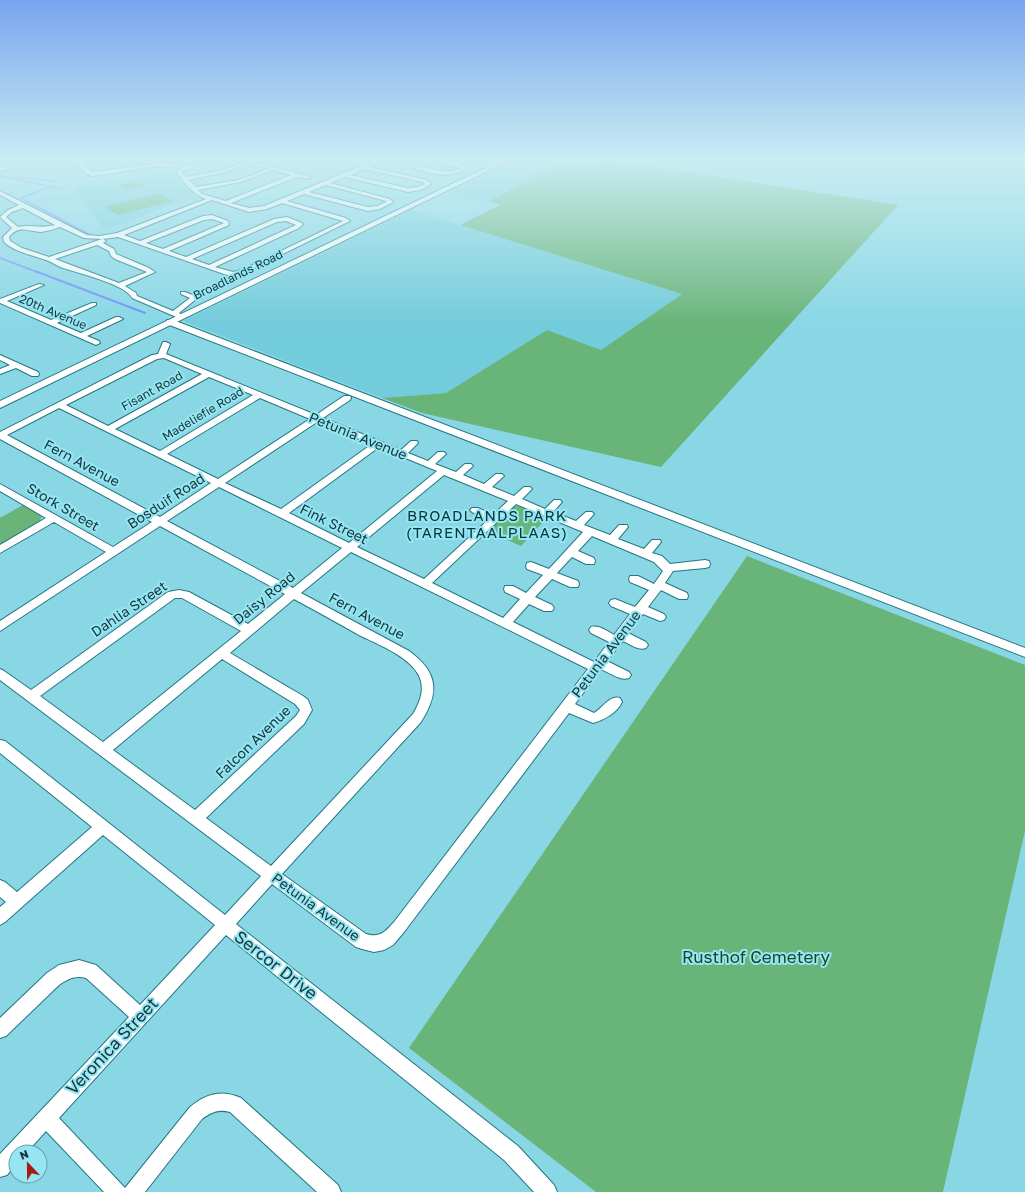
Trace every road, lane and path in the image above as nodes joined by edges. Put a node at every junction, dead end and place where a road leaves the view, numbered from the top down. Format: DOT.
graph roads {
  1 [pos="40,215"];
  2 [pos="172,215"];
  3 [pos="303,215"];
  4 [pos="329,215"];
  5 [pos="391,215"];
  6 [pos="291,220"];
  7 [pos="3,222"];
  8 [pos="60,225"];
  9 [pos="14,230"];
  10 [pos="119,236"];
  11 [pos="3,239"];
  12 [pos="98,243"];
  13 [pos="140,243"];
  14 [pos="163,251"];
  15 [pos="49,259"];
  16 [pos="186,259"];
  17 [pos="209,267"];
  18 [pos="41,285"];
  19 [pos="118,286"];
  20 [pos="183,293"];
  21 [pos="0,301"];
  22 [pos="94,304"];
  23 [pos="175,318"];
  24 [pos="119,319"];
  25 [pos="51,323"];
  26 [pos="81,336"];
  27 [pos="96,342"];
  28 [pos="166,344"];
  29 [pos="161,356"];
  30 [pos="0,357"];
  31 [pos="16,365"];
  32 [pos="0,372"];
  33 [pos="35,374"];
  34 [pos="208,374"];
  35 [pos="260,395"];
  36 [pos="347,398"];
  37 [pos="0,404"];
  38 [pos="59,405"];
  39 [pos="316,418"];
  40 [pos="108,429"];
  41 [pos="0,435"];
  42 [pos="414,443"];
  43 [pos="378,444"];
  44 [pos="401,454"];
  45 [pos="442,454"];
  46 [pos="160,455"];
  47 [pos="428,465"];
  48 [pos="468,466"];
  49 [pos="443,471"];
  50 [pos="457,476"];
  51 [pos="498,476"];
  52 [pos="218,483"];
  53 [pos="0,487"];
  54 [pos="485,488"];
  55 [pos="527,489"];
  56 [pos="514,500"];
  57 [pos="557,502"];
  58 [pos="475,510"];
  59 [pos="546,513"];
  60 [pos="281,514"];
  61 [pos="589,514"];
  62 [pos="53,518"];
  63 [pos="494,519"];
  64 [pos="160,522"];
  65 [pos="577,526"];
  66 [pos="623,527"];
  67 [pos="590,531"];
  68 [pos="611,540"];
  69 [pos="656,542"];
  70 [pos="350,548"];
  71 [pos="0,550"];
  72 [pos="113,552"];
  73 [pos="571,552"];
  74 [pos="646,554"];
  75 [pos="590,560"];
  76 [pos="704,564"];
  77 [pos="532,566"];
  78 [pos="668,568"];
  79 [pos="550,574"];
  80 [pos="634,579"];
  81 [pos="424,584"];
  82 [pos="574,584"];
  83 [pos="658,587"];
  84 [pos="509,590"];
  85 [pos="293,593"];
  86 [pos="683,596"];
  87 [pos="528,598"];
  88 [pos="615,603"];
  89 [pos="548,608"];
  90 [pos="639,611"];
  91 [pos="660,617"];
  92 [pos="505,623"];
  93 [pos="0,627"];
  94 [pos="249,630"];
  95 [pos="596,630"];
  96 [pos="619,638"];
  97 [pos="642,645"];
  98 [pos="221,653"];
  99 [pos="1025,653"];
  100 [pos="598,665"];
  101 [pos="0,674"];
  102 [pos="625,675"];
  103 [pos="31,696"];
  104 [pos="616,702"];
  105 [pos="567,706"];
  106 [pos="0,744"];
  107 [pos="104,749"];
  108 [pos="196,818"];
  109 [pos="103,826"];
  110 [pos="271,875"];
  111 [pos="0,887"];
  112 [pos="17,902"];
  113 [pos="0,917"];
  114 [pos="225,924"];
  115 [pos="140,1016"];
  116 [pos="0,1030"];
  117 [pos="46,1118"];
  118 [pos="0,1168"];
  119 [pos="117,1192"];
  120 [pos="133,1192"];
  121 [pos="331,1192"];
  122 [pos="547,1192"];
  1 -- 8 [label="street"];
  2 -- 10 [label="street"];
  3 -- 6 [label="street"];
  4 -- 17 [label="street"];
  5 -- 23 [label="main road, Broadlands Road"];
  6 -- 16 [label="street"];
  6 -- 17 [label="street"];
  7 -- 9 [label="street"];
  8 -- 9 [label="street"];
  8 -- 10 [label="street"];
  9 -- 11 [label="street"];
  10 -- 12 [label="street"];
  10 -- 13 [label="street"];
  11 -- 15 [label="street"];
  12 -- 15 [label="street"];
  12 -- 19 [label="street"];
  13 -- 14 [label="street"];
  13 -- 14 [label="street"];
  14 -- 16 [label="street"];
  15 -- 19 [label="street"];
  16 -- 17 [label="street"];
  18 -- 21 [label="street"];
  19 -- 23 [label="street"];
  20 -- 23 [label="street"];
  21 -- 25 [label="street, 20th Avenue"];
  22 -- 25 [label="street"];
  23 -- 37 [label="main road, Broadlands Road"];
  23 -- 99 [label="street"];
  24 -- 26 [label="street"];
  25 -- 26 [label="street, 20th Avenue"];
  26 -- 27 [label="street, 20th Avenue"];
  28 -- 29 [label="street"];
  29 -- 34 [label="street, Petunia Avenue"];
  29 -- 38 [label="street"];
  30 -- 31 [label="street"];
  31 -- 32 [label="street"];
  31 -- 33 [label="street"];
  34 -- 35 [label="street, Petunia Avenue"];
  34 -- 40 [label="street, Fisant Road"];
  35 -- 39 [label="street, Petunia Avenue"];
  35 -- 46 [label="street, Madeliefie Road"];
  36 -- 39 [label="street, Bosduif Road"];
  38 -- 40 [label="street, Fink Street"];
  38 -- 41 [label="street"];
  39 -- 43 [label="street, Petunia Avenue"];
  39 -- 52 [label="street, Bosduif Road"];
  40 -- 46 [label="street, Fink Street"];
  41 -- 64 [label="street, Fern Avenue"];
  42 -- 44 [label="street"];
  43 -- 44 [label="street, Petunia Avenue"];
  43 -- 60 [label="street"];
  44 -- 47 [label="street, Petunia Avenue"];
  45 -- 47 [label="street"];
  46 -- 52 [label="street, Fink Street"];
  47 -- 49 [label="street, Petunia Avenue"];
  48 -- 50 [label="street"];
  49 -- 50 [label="street, Petunia Avenue"];
  49 -- 70 [label="street, Daisy Road"];
  50 -- 54 [label="street, Petunia Avenue"];
  51 -- 54 [label="street"];
  52 -- 60 [label="street, Fink Street"];
  52 -- 64 [label="street, Bosduif Road"];
  53 -- 62 [label="street, Stork Street"];
  54 -- 56 [label="street, Petunia Avenue"];
  55 -- 56 [label="street"];
  56 -- 59 [label="street, Petunia Avenue"];
  56 -- 63 [label="street"];
  57 -- 59 [label="street"];
  58 -- 63 [label="street"];
  59 -- 65 [label="street, Petunia Avenue"];
  60 -- 70 [label="street, Fink Street"];
  61 -- 65 [label="street"];
  62 -- 71 [label="street"];
  62 -- 72 [label="street, Stork Street"];
  63 -- 81 [label="street"];
  64 -- 72 [label="street, Bosduif Road"];
  64 -- 85 [label="street, Fern Avenue"];
  65 -- 67 [label="street, Petunia Avenue"];
  66 -- 68 [label="street"];
  67 -- 68 [label="street, Petunia Avenue"];
  67 -- 73 [label="street"];
  68 -- 74 [label="street, Petunia Avenue"];
  69 -- 74 [label="street"];
  70 -- 81 [label="street, Fink Street"];
  70 -- 85 [label="street, Daisy Road"];
  72 -- 93 [label="street, Bosduif Road"];
  73 -- 75 [label="street"];
  73 -- 79 [label="street"];
  74 -- 78 [label="street, Petunia Avenue"];
  76 -- 78 [label="street"];
  77 -- 79 [label="street"];
  78 -- 83 [label="street, Petunia Avenue"];
  79 -- 82 [label="street"];
  79 -- 87 [label="street"];
  80 -- 83 [label="street"];
  81 -- 92 [label="street, Fink Street"];
  83 -- 86 [label="street"];
  83 -- 90 [label="street, Petunia Avenue"];
  84 -- 87 [label="street"];
  85 -- 94 [label="street, Daisy Road"];
  85 -- 110 [label="street, Fern Avenue"];
  87 -- 89 [label="street"];
  87 -- 92 [label="street"];
  88 -- 90 [label="street"];
  90 -- 91 [label="street"];
  90 -- 96 [label="street, Petunia Avenue"];
  92 -- 100 [label="street, Fink Street"];
  94 -- 98 [label="street, Daisy Road"];
  94 -- 103 [label="street, Dahlia Street"];
  95 -- 96 [label="street"];
  96 -- 97 [label="street"];
  96 -- 100 [label="street, Petunia Avenue"];
  98 -- 107 [label="street, Daisy Road"];
  98 -- 108 [label="street, Falcon Avenue"];
  100 -- 102 [label="street, Fink Street"];
  100 -- 105 [label="street, Petunia Avenue"];
  101 -- 103 [label="street, Petunia Avenue"];
  103 -- 107 [label="street, Petunia Avenue"];
  104 -- 105 [label="street"];
  105 -- 110 [label="street, Petunia Avenue"];
  106 -- 109 [label="street, Sercor Drive"];
  107 -- 108 [label="street, Petunia Avenue"];
  108 -- 110 [label="street, Petunia Avenue"];
  109 -- 112 [label="street"];
  109 -- 114 [label="street, Sercor Drive"];
  110 -- 114 [label="street, Fern Avenue"];
  111 -- 112 [label="street"];
  112 -- 113 [label="street"];
  114 -- 115 [label="street, Veronica Street"];
  114 -- 122 [label="street, Sercor Drive"];
  115 -- 116 [label="street"];
  115 -- 117 [label="street, Veronica Street"];
  117 -- 118 [label="street, Veronica Street"];
  117 -- 119 [label="street"];
  120 -- 121 [label="street"];
}
